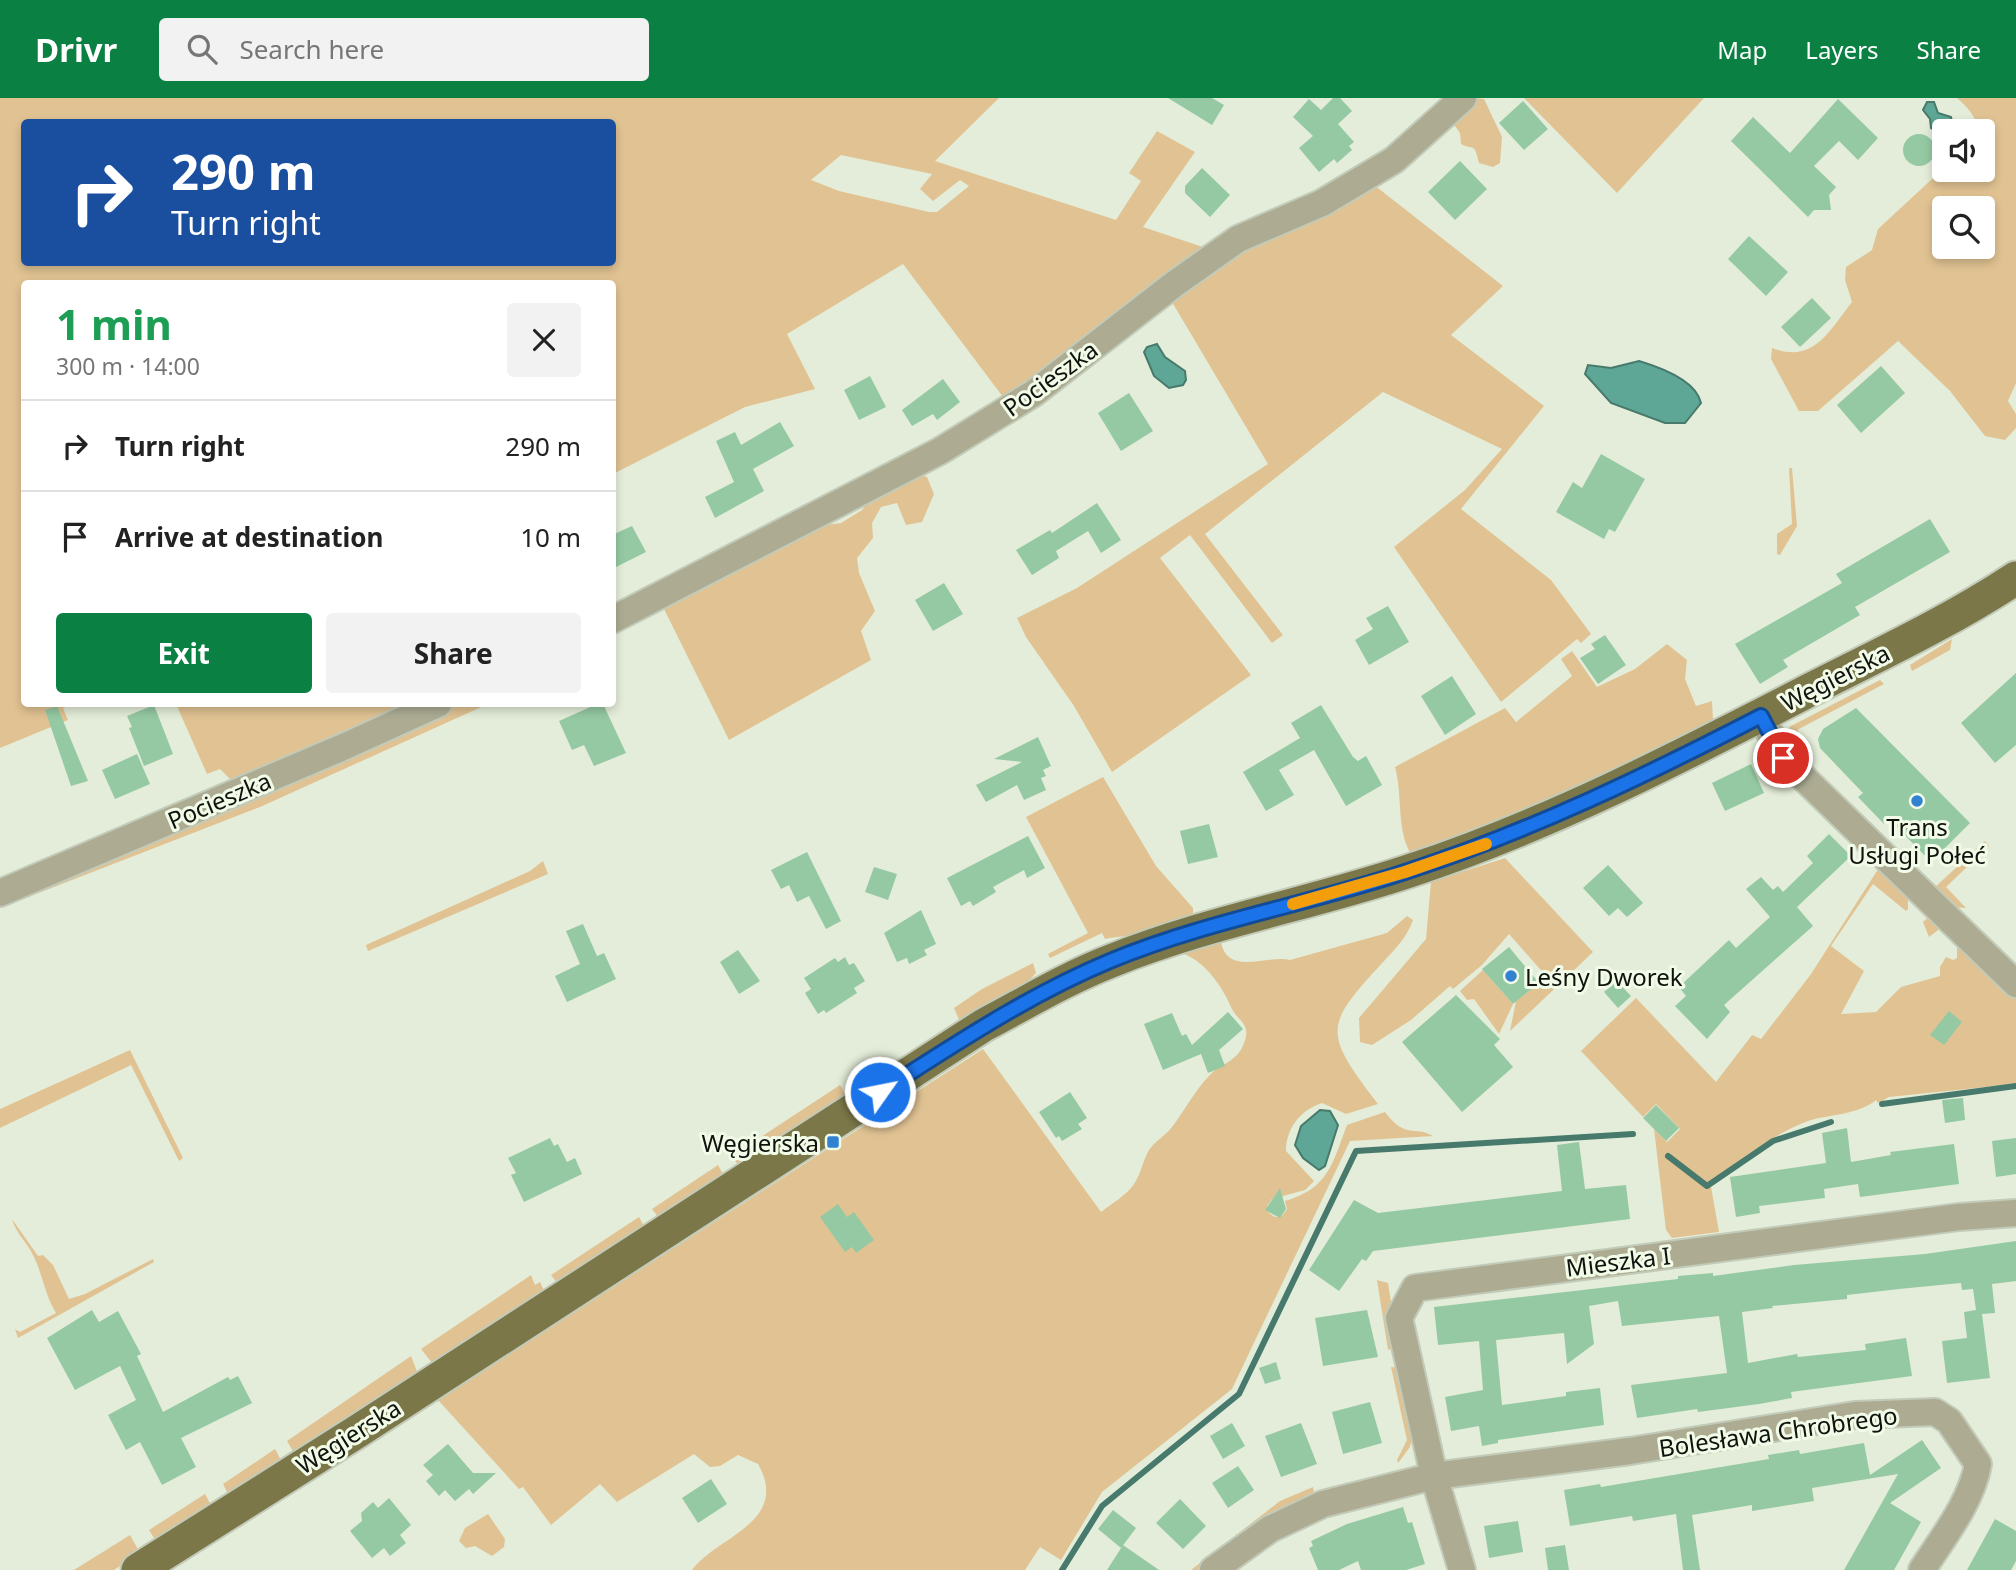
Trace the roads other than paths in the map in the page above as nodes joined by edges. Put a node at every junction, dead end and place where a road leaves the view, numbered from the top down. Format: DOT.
graph roads {
  1 [pos="1463,98"];
  2 [pos="2016,578"];
  3 [pos="616,618"];
  4 [pos="431,707"];
  5 [pos="1761,716"];
  6 [pos="0,893"];
  7 [pos="2016,984"];
  8 [pos="2016,1213"];
  9 [pos="1434,1476"];
  10 [pos="138,1570"];
  11 [pos="1213,1570"];
  12 [pos="1462,1570"];
  13 [pos="1922,1570"];
  1 -- 3 [label="street, Pocieszka"];
  2 -- 5 [label="main road, Węgierska"];
  4 -- 6 [label="street, Pocieszka"];
  5 -- 7 [label="street"];
  5 -- 10 [label="main road, Węgierska"];
  8 -- 9 [label="street, Mieszka I"];
  9 -- 11 [label="street"];
  9 -- 12 [label="street"];
  9 -- 13 [label="street, Bolesława Chrobrego"];
}
